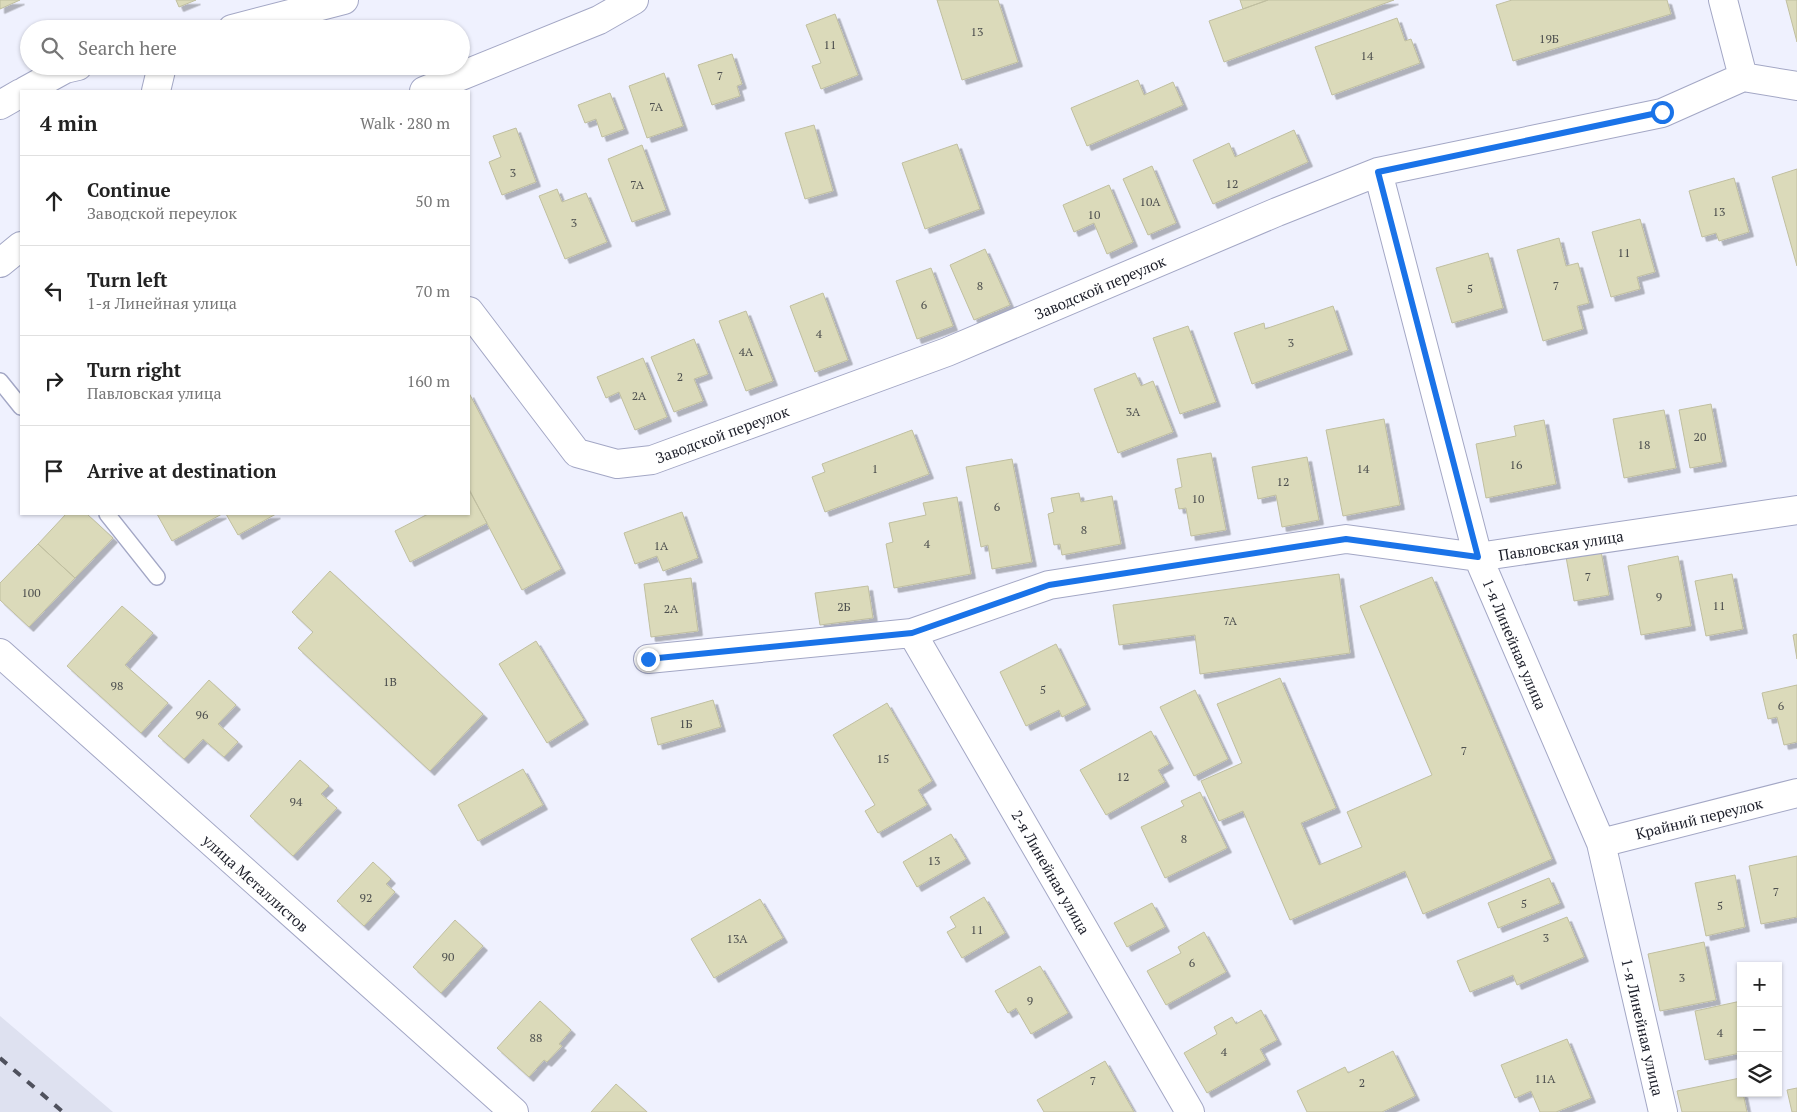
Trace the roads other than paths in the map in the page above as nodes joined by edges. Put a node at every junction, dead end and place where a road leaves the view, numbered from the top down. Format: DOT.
graph roads {
  1 [pos="344,0"];
  2 [pos="634,0"];
  3 [pos="1723,0"];
  4 [pos="267,20"];
  5 [pos="470,72"];
  6 [pos="54,75"];
  7 [pos="160,75"];
  8 [pos="463,75"];
  9 [pos="1743,77"];
  10 [pos="1797,86"];
  11 [pos="27,90"];
  12 [pos="156,90"];
  13 [pos="426,90"];
  14 [pos="20,94"];
  15 [pos="0,105"];
  16 [pos="1378,172"];
  17 [pos="20,247"];
  18 [pos="0,263"];
  19 [pos="470,312"];
  20 [pos="0,381"];
  21 [pos="20,406"];
  22 [pos="1797,510"];
  23 [pos="108,515"];
  24 [pos="1478,557"];
  25 [pos="157,576"];
  26 [pos="912,633"];
  27 [pos="0,653"];
  28 [pos="648,659"];
  29 [pos="1797,794"];
  30 [pos="1600,843"];
  31 [pos="514,1112"];
  32 [pos="1190,1112"];
  33 [pos="1663,1112"];
  1 -- 4 [label="street"];
  2 -- 5 [label="street"];
  3 -- 9 [label="street"];
  6 -- 11 [label="street"];
  7 -- 12 [label="street"];
  8 -- 13 [label="street"];
  9 -- 10 [label="street"];
  9 -- 16 [label="street, Заводской переулок"];
  14 -- 15 [label="street"];
  16 -- 19 [label="street, Заводской переулок"];
  16 -- 24 [label="street, 1-я Линейная улица"];
  17 -- 18 [label="street"];
  20 -- 21 [label="lane"];
  22 -- 24 [label="street, Павловская улица"];
  23 -- 25 [label="lane"];
  24 -- 26 [label="street, Павловская улица"];
  24 -- 30 [label="street, 1-я Линейная улица"];
  26 -- 28 [label="street, Павловская улица"];
  26 -- 32 [label="street, 2-я Линейная улица"];
  27 -- 31 [label="street, улица Металлистов"];
  29 -- 30 [label="street, Крайний переулок"];
  30 -- 33 [label="street, 1-я Линейная улица"];
}
